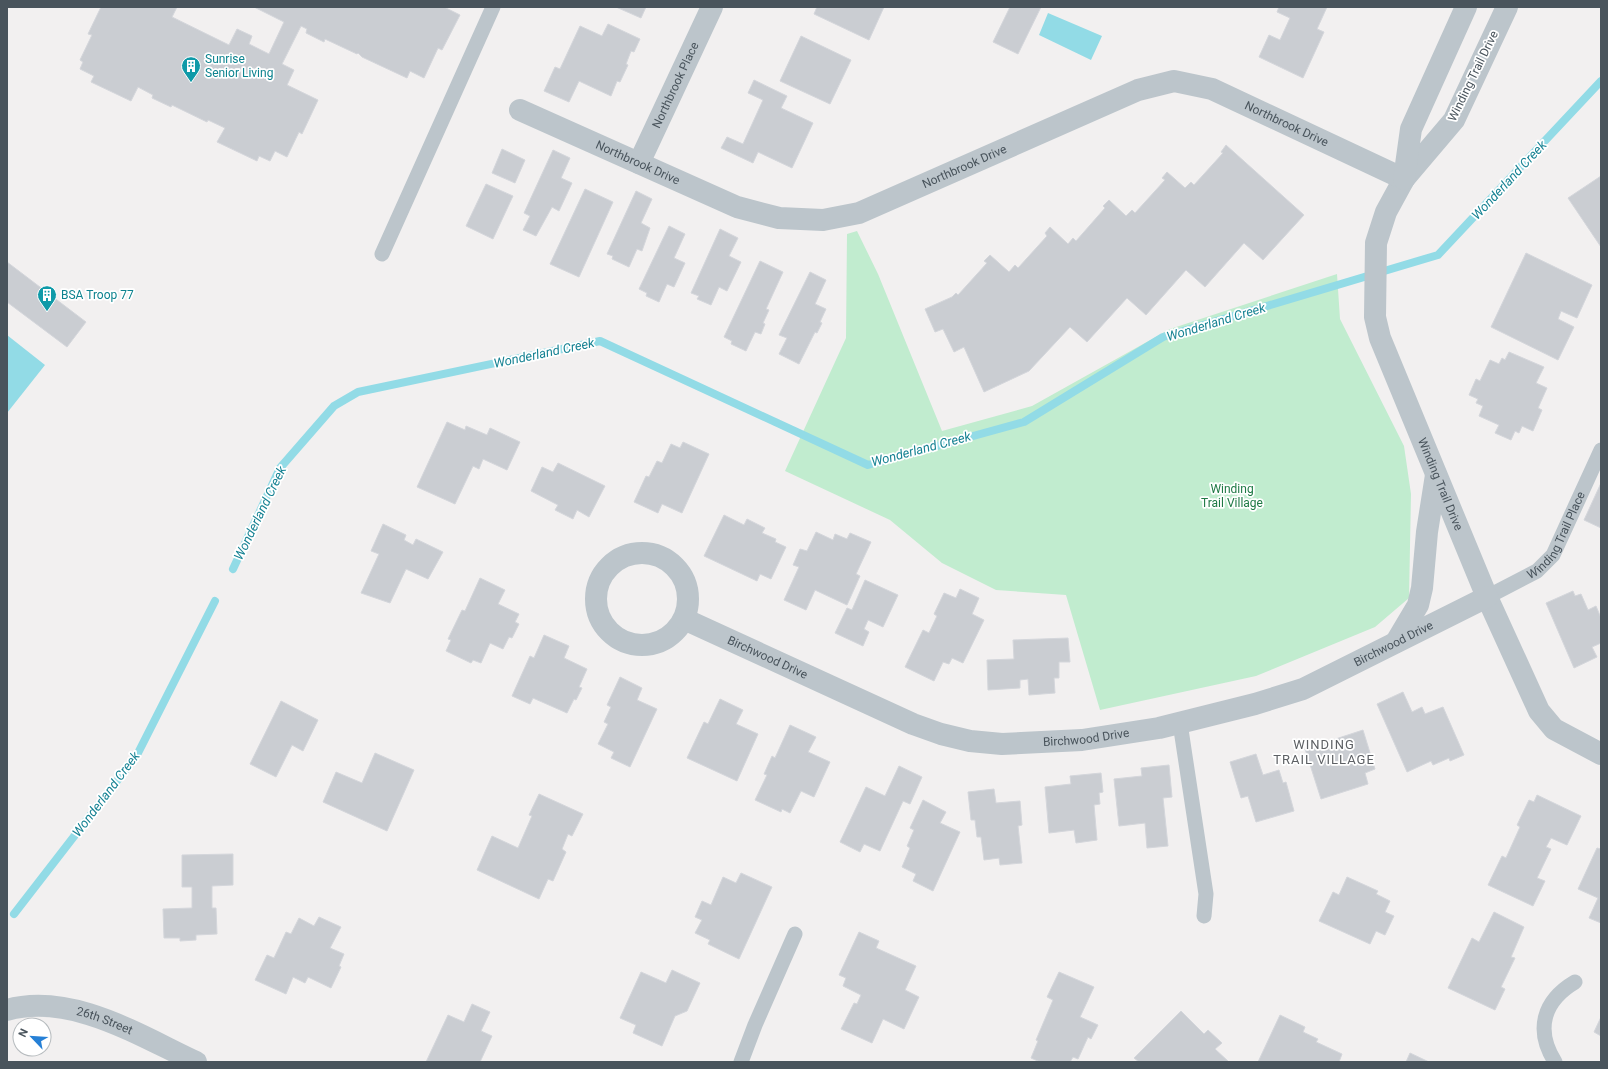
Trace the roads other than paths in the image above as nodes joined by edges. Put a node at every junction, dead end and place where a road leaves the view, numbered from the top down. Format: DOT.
graph roads {
  1 [pos="493,7"];
  2 [pos="712,7"];
  3 [pos="1466,7"];
  4 [pos="1507,7"];
  5 [pos="520,110"];
  6 [pos="639,163"];
  7 [pos="1404,179"];
  8 [pos="382,254"];
  9 [pos="1601,450"];
  10 [pos="1436,475"];
  11 [pos="1487,597"];
  12 [pos="684,619"];
  13 [pos="1396,643"];
  14 [pos="1180,723"];
  15 [pos="1601,754"];
  16 [pos="1204,916"];
  17 [pos="795,934"];
  18 [pos="1575,982"];
  19 [pos="7,1010"];
  20 [pos="196,1062"];
  21 [pos="741,1062"];
  22 [pos="1555,1062"];
  1 -- 8 [label="lane"];
  2 -- 6 [label="street, Northbrook Place"];
  3 -- 7 [label="street, Winding Trail Drive"];
  4 -- 7 [label="street, Winding Trail Drive"];
  5 -- 6 [label="street, Northbrook Drive"];
  6 -- 7 [label="street, Northbrook Drive"];
  7 -- 10 [label="street, Winding Trail Drive"];
  9 -- 11 [label="lane, Winding Trail Place"];
  10 -- 11 [label="street, Winding Trail Drive"];
  10 -- 13 [label="street"];
  11 -- 13 [label="street, Birchwood Drive"];
  11 -- 15 [label="street, Winding Trail Drive"];
  12 -- 12 [label="street"];
  12 -- 14 [label="street, Birchwood Drive"];
  13 -- 14 [label="street, Birchwood Drive"];
  14 -- 16 [label="lane"];
  17 -- 21 [label="lane"];
  18 -- 22 [label="lane"];
  19 -- 20 [label="street, 26th Street"];
}
